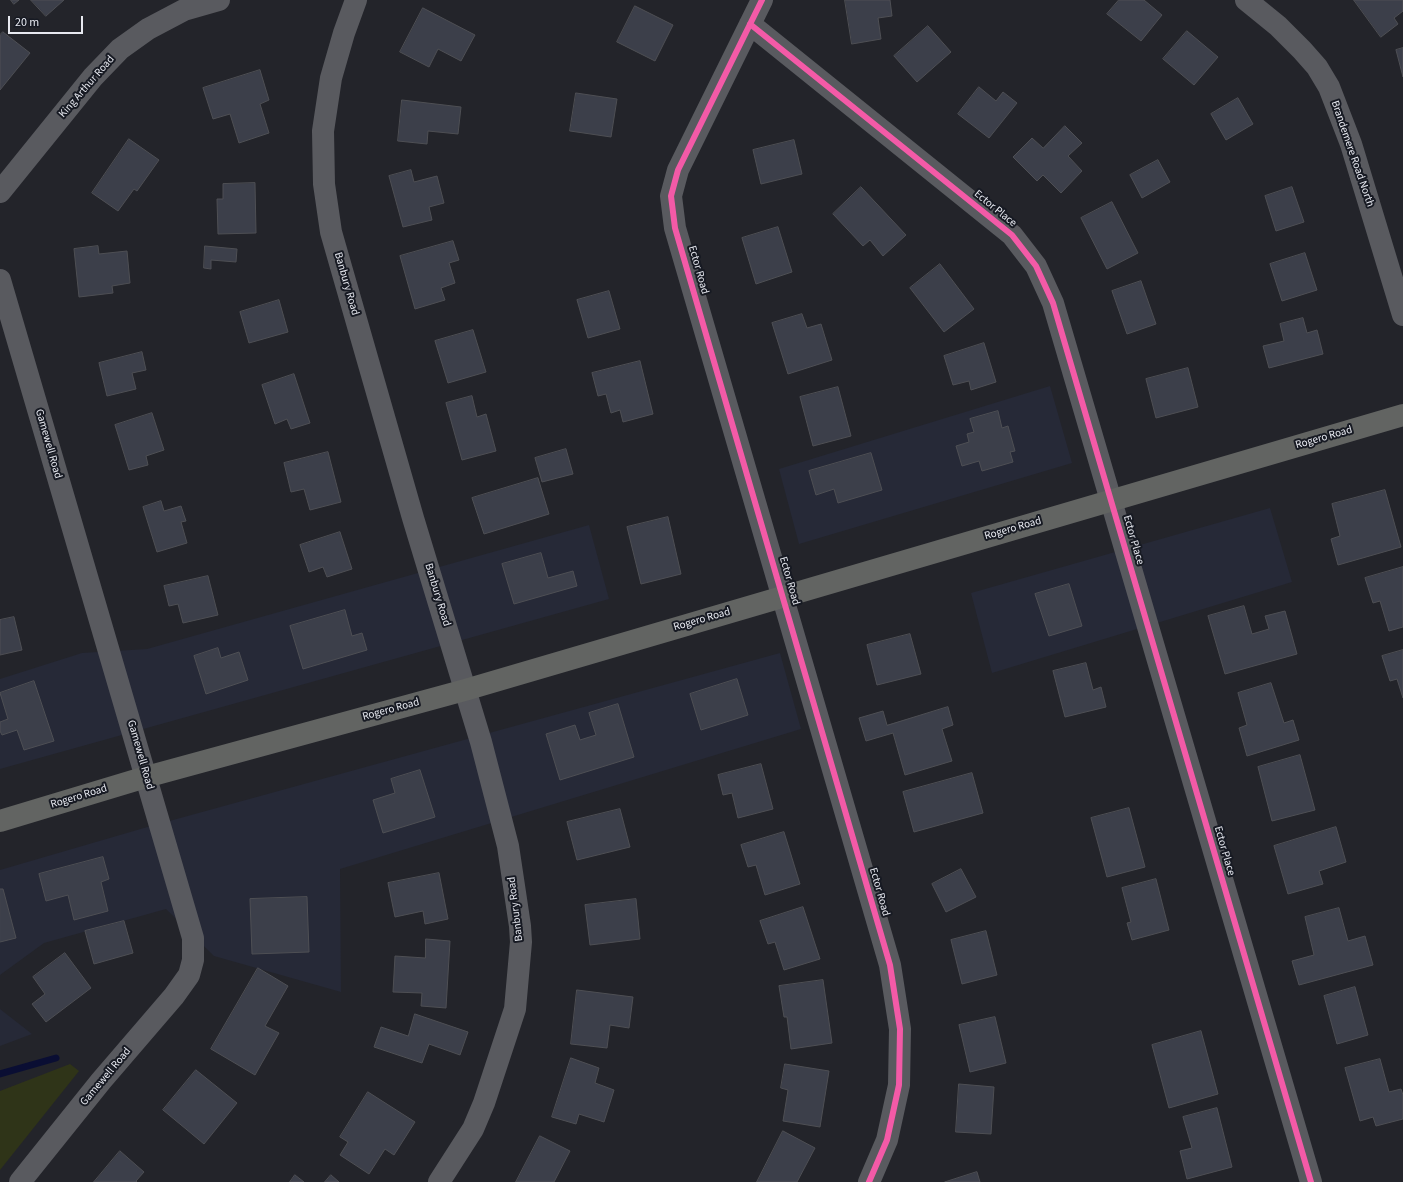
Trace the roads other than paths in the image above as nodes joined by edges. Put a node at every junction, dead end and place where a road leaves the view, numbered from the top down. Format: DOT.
graph roads {
  1 [pos="218,0"];
  2 [pos="356,0"];
  3 [pos="762,0"];
  4 [pos="1246,0"];
  5 [pos="750,24"];
  6 [pos="0,192"];
  7 [pos="0,280"];
  8 [pos="1403,315"];
  9 [pos="1403,415"];
  10 [pos="1110,500"];
  11 [pos="783,597"];
  12 [pos="465,690"];
  13 [pos="146,777"];
  14 [pos="0,821"];
  15 [pos="20,1182"];
  16 [pos="439,1182"];
  17 [pos="868,1182"];
  18 [pos="1311,1182"];
  1 -- 6 [label="street, King Arthur Road"];
  2 -- 12 [label="street, Banbury Road"];
  3 -- 5 [label="street, Ector Road"];
  4 -- 8 [label="street, Brandemere Road North"];
  5 -- 10 [label="street, Ector Place"];
  5 -- 11 [label="street, Ector Road"];
  7 -- 13 [label="street, Gamewell Road"];
  9 -- 10 [label="main road, Rogero Road"];
  10 -- 11 [label="main road, Rogero Road"];
  10 -- 18 [label="street, Ector Place"];
  11 -- 12 [label="main road, Rogero Road"];
  11 -- 17 [label="street, Ector Road"];
  12 -- 13 [label="main road, Rogero Road"];
  12 -- 16 [label="street, Banbury Road"];
  13 -- 14 [label="main road, Rogero Road"];
  13 -- 15 [label="street, Gamewell Road"];
}
